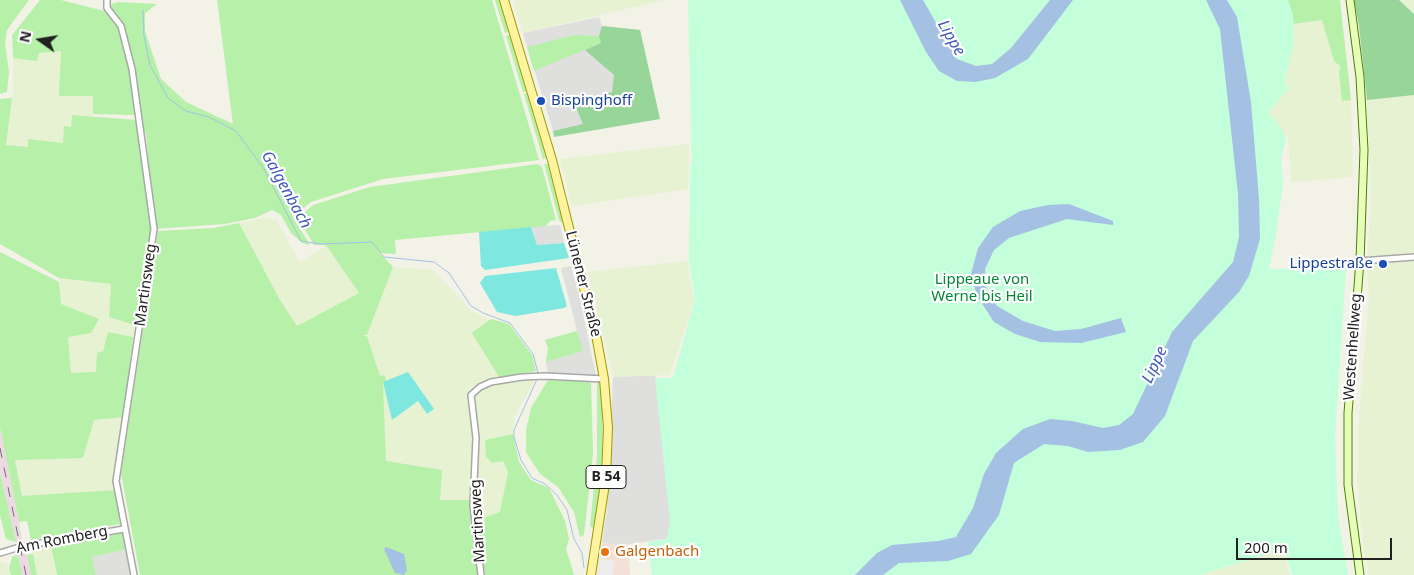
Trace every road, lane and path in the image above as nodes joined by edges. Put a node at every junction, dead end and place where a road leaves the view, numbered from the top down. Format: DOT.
graph roads {
  1 [pos="107,0"];
  2 [pos="504,0"];
  3 [pos="1350,0"];
  4 [pos="1414,257"];
  5 [pos="1360,261"];
  6 [pos="604,379"];
  7 [pos="124,528"];
  8 [pos="0,553"];
  9 [pos="134,575"];
  10 [pos="481,575"];
  11 [pos="591,575"];
  12 [pos="1360,575"];
  1 -- 7 [label="street, Martinsweg"];
  2 -- 6 [label="main road, Lünener Straße / B 54"];
  3 -- 5 [label="main road, Westenhellweg"];
  4 -- 5 [label="street"];
  5 -- 12 [label="main road, Westenhellweg"];
  6 -- 10 [label="street, Martinsweg"];
  6 -- 11 [label="main road, Lünener Straße / B 54"];
  7 -- 8 [label="street, Am Romberg"];
  7 -- 9 [label="street, Martinsweg"];
}
